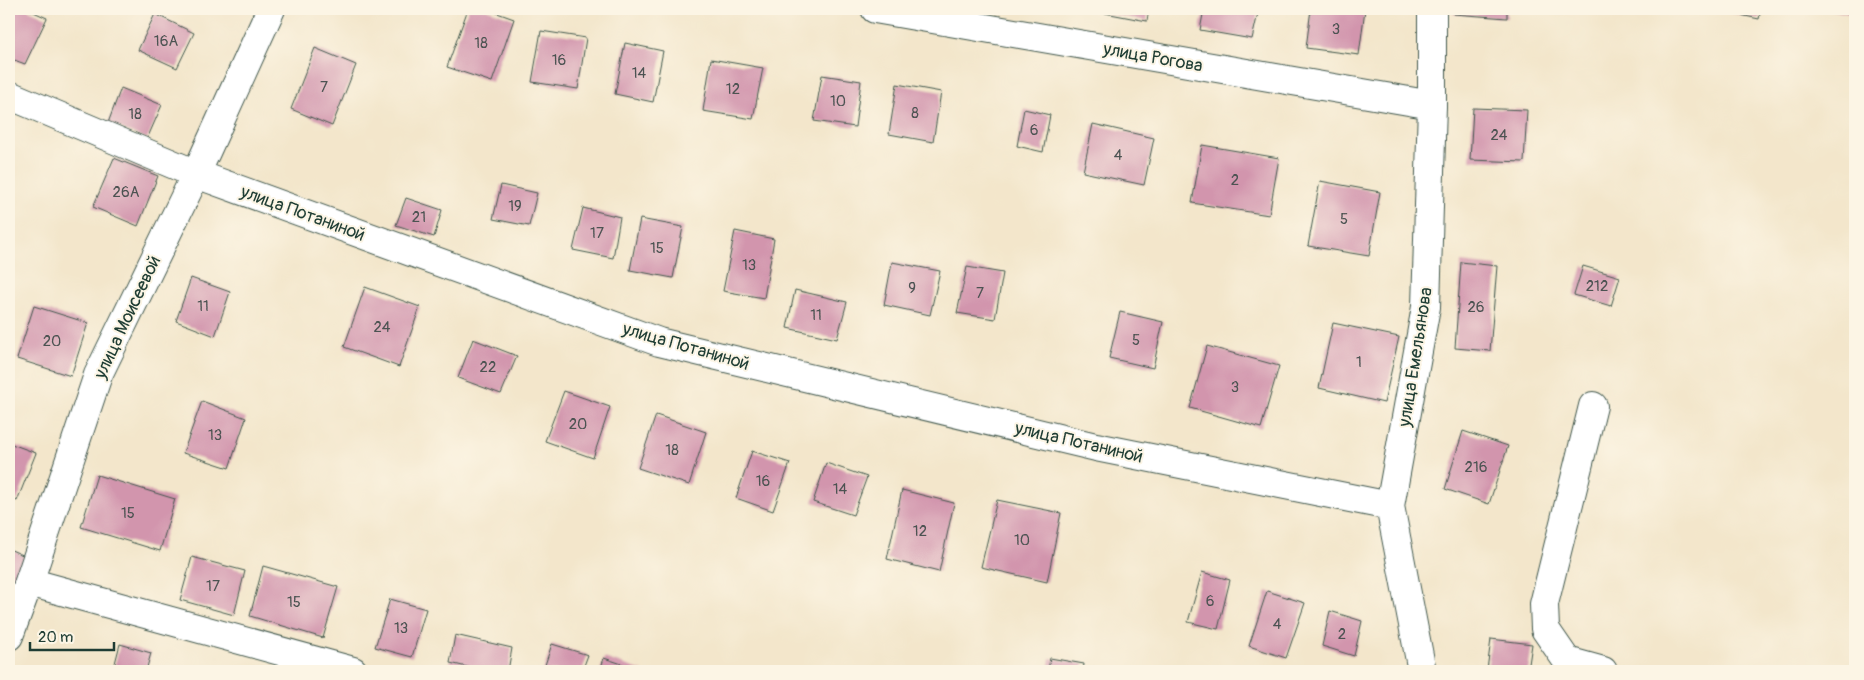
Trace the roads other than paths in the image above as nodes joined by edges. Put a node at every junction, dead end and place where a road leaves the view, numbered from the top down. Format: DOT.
graph roads {
  1 [pos="271,9"];
  2 [pos="875,9"];
  3 [pos="1432,9"];
  4 [pos="9,95"];
  5 [pos="1432,105"];
  6 [pos="196,174"];
  7 [pos="1593,406"];
  8 [pos="1390,506"];
  9 [pos="30,582"];
  10 [pos="9,636"];
  11 [pos="353,671"];
  12 [pos="1422,671"];
  13 [pos="1603,671"];
  1 -- 6 [label="street, улица Моисеевой"];
  2 -- 5 [label="street, улица Рогова"];
  3 -- 5 [label="street, улица Емельянова"];
  4 -- 6 [label="street, улица Потаниной"];
  5 -- 8 [label="street, улица Емельянова"];
  6 -- 8 [label="street, улица Потаниной"];
  6 -- 9 [label="street, улица Моисеевой"];
  7 -- 13 [label="street"];
  8 -- 12 [label="street, улица Емельянова"];
  9 -- 10 [label="street, улица Моисеевой"];
  9 -- 11 [label="street"];
}
